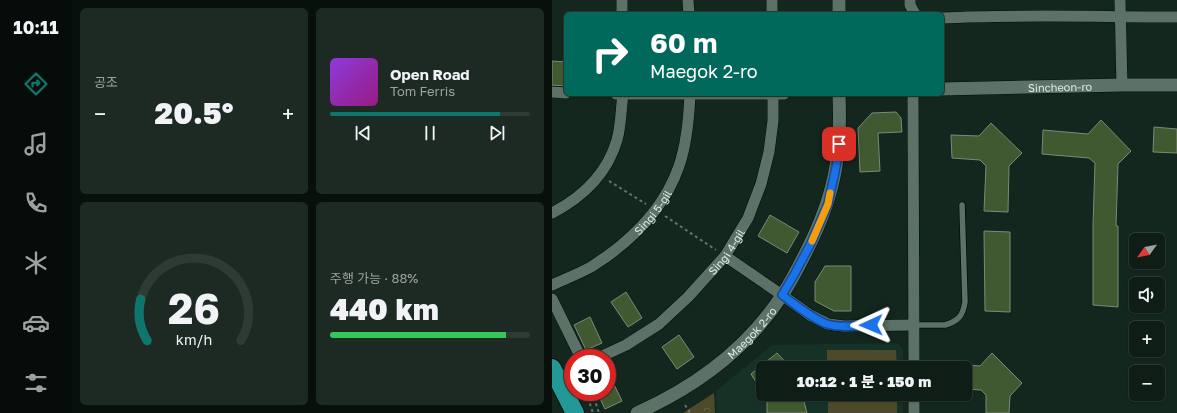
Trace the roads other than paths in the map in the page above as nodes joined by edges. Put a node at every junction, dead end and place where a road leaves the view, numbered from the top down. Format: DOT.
graph roads {
  1 [pos="622,0"];
  2 [pos="688,0"];
  3 [pos="772,0"];
  4 [pos="838,0"];
  5 [pos="910,0"];
  6 [pos="1120,0"];
  7 [pos="622,12"];
  8 [pos="689,12"];
  9 [pos="772,12"];
  10 [pos="839,12"];
  11 [pos="914,12"];
  12 [pos="1120,17"];
  13 [pos="1177,17"];
  14 [pos="944,18"];
  15 [pos="1122,85"];
  16 [pos="1177,86"];
  17 [pos="944,89"];
  18 [pos="552,92"];
  19 [pos="564,92"];
  20 [pos="623,96"];
  21 [pos="690,96"];
  22 [pos="773,96"];
  23 [pos="839,96"];
  24 [pos="913,96"];
  25 [pos="962,205"];
  26 [pos="552,213"];
  27 [pos="726,256"];
  28 [pos="552,285"];
  29 [pos="782,295"];
  30 [pos="552,299"];
  31 [pos="913,325"];
  32 [pos="577,349"];
  33 [pos="616,350"];
  34 [pos="914,361"];
  35 [pos="552,368"];
  36 [pos="914,401"];
  37 [pos="575,413"];
  38 [pos="637,413"];
  39 [pos="914,413"];
  1 -- 7 [label="street"];
  2 -- 8 [label="street"];
  3 -- 9 [label="street"];
  4 -- 10 [label="street"];
  5 -- 11 [label="street"];
  6 -- 12 [label="street"];
  12 -- 13 [label="street"];
  12 -- 14 [label="street"];
  12 -- 15 [label="street"];
  15 -- 16 [label="street, Sincheon-ro"];
  15 -- 17 [label="street, Sincheon-ro"];
  18 -- 19 [label="street"];
  20 -- 26 [label="street"];
  21 -- 28 [label="street, Singi 5-gil"];
  22 -- 27 [label="street, Singi 4-gil"];
  23 -- 29 [label="street, Maegok 2-ro"];
  24 -- 31 [label="street"];
  25 -- 31 [label="lane"];
  27 -- 29 [label="street"];
  27 -- 33 [label="street, Singi 4-gil"];
  29 -- 31 [label="street"];
  29 -- 38 [label="street, Maegok 2-ro"];
  30 -- 32 [label="street"];
  31 -- 34 [label="street"];
  35 -- 37 [label="highway"];
  36 -- 39 [label="street"];
}
